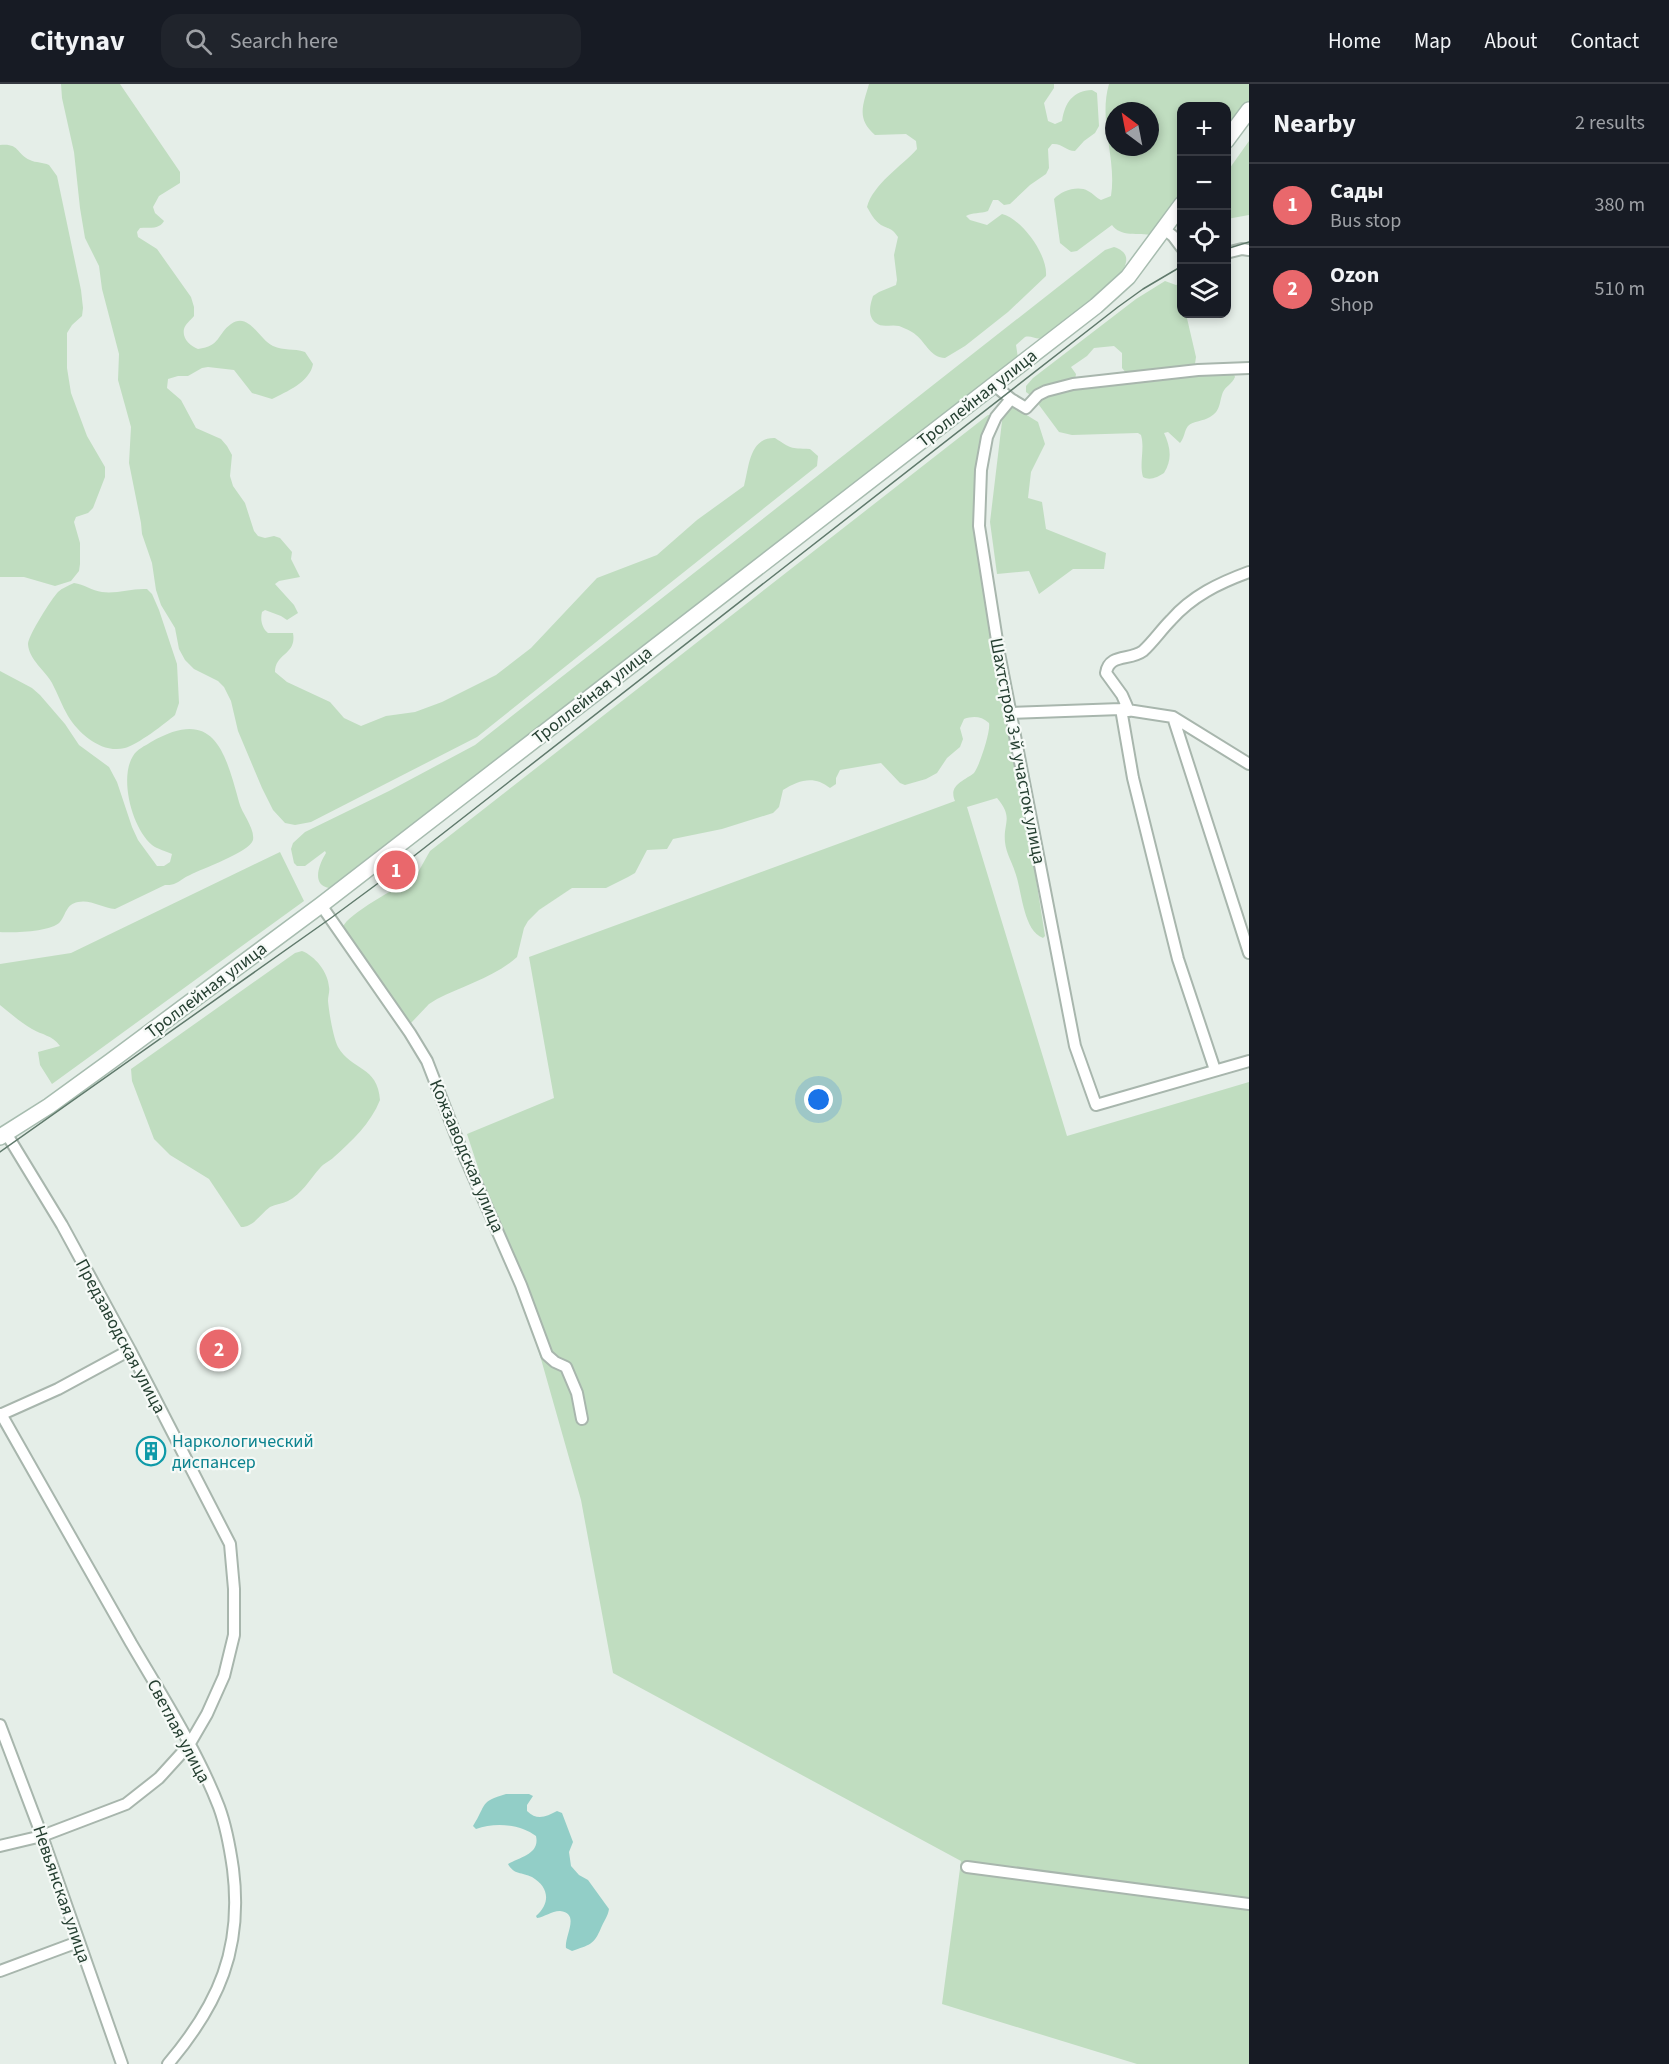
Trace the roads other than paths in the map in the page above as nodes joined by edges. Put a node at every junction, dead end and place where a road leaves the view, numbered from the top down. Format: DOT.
graph roads {
  1 [pos="1249,110"];
  2 [pos="1231,135"];
  3 [pos="1178,210"];
  4 [pos="1164,229"];
  5 [pos="1177,241"];
  6 [pos="1249,250"];
  7 [pos="1231,252"];
  8 [pos="1249,368"];
  9 [pos="994,385"];
  10 [pos="1011,399"];
  11 [pos="1249,572"];
  12 [pos="1125,710"];
  13 [pos="1010,713"];
  14 [pos="1173,717"];
  15 [pos="1249,764"];
  16 [pos="321,905"];
  17 [pos="1249,953"];
  18 [pos="1249,1060"];
  19 [pos="1215,1070"];
  20 [pos="3,1135"];
  21 [pos="130,1350"];
  22 [pos="1,1415"];
  23 [pos="582,1419"];
  24 [pos="0,1725"];
  25 [pos="189,1745"];
  26 [pos="42,1836"];
  27 [pos="0,1846"];
  28 [pos="967,1867"];
  29 [pos="1249,1904"];
  30 [pos="78,1942"];
  31 [pos="0,1971"];
  32 [pos="122,2064"];
  33 [pos="168,2064"];
  1 -- 2 [label="street"];
  3 -- 4 [label="street, Троллейная улица"];
  4 -- 5 [label="street"];
  4 -- 9 [label="street, Троллейная улица"];
  6 -- 7 [label="street"];
  8 -- 10 [label="street"];
  9 -- 10 [label="street"];
  9 -- 16 [label="street, Троллейная улица"];
  10 -- 13 [label="street, Шахтстроя 3-й участок улица"];
  11 -- 12 [label="street"];
  12 -- 13 [label="street"];
  12 -- 14 [label="street"];
  12 -- 19 [label="street"];
  13 -- 19 [label="street, Шахтстроя 3-й участок улица"];
  14 -- 15 [label="street"];
  14 -- 17 [label="street"];
  16 -- 20 [label="street, Троллейная улица"];
  16 -- 23 [label="street, Кожзаводская улица"];
  18 -- 19 [label="street"];
  20 -- 21 [label="street, Предзаводская улица"];
  21 -- 22 [label="street"];
  21 -- 25 [label="street, Предзаводская улица"];
  22 -- 25 [label="street, Светлая улица"];
  24 -- 26 [label="street, Невьянская улица"];
  25 -- 26 [label="street, Предзаводская улица"];
  25 -- 33 [label="street, Светлая улица"];
  26 -- 27 [label="street, Предзаводская улица"];
  26 -- 30 [label="street, Невьянская улица"];
  28 -- 29 [label="street"];
  30 -- 31 [label="street"];
  30 -- 32 [label="street, Невьянская улица"];
}
